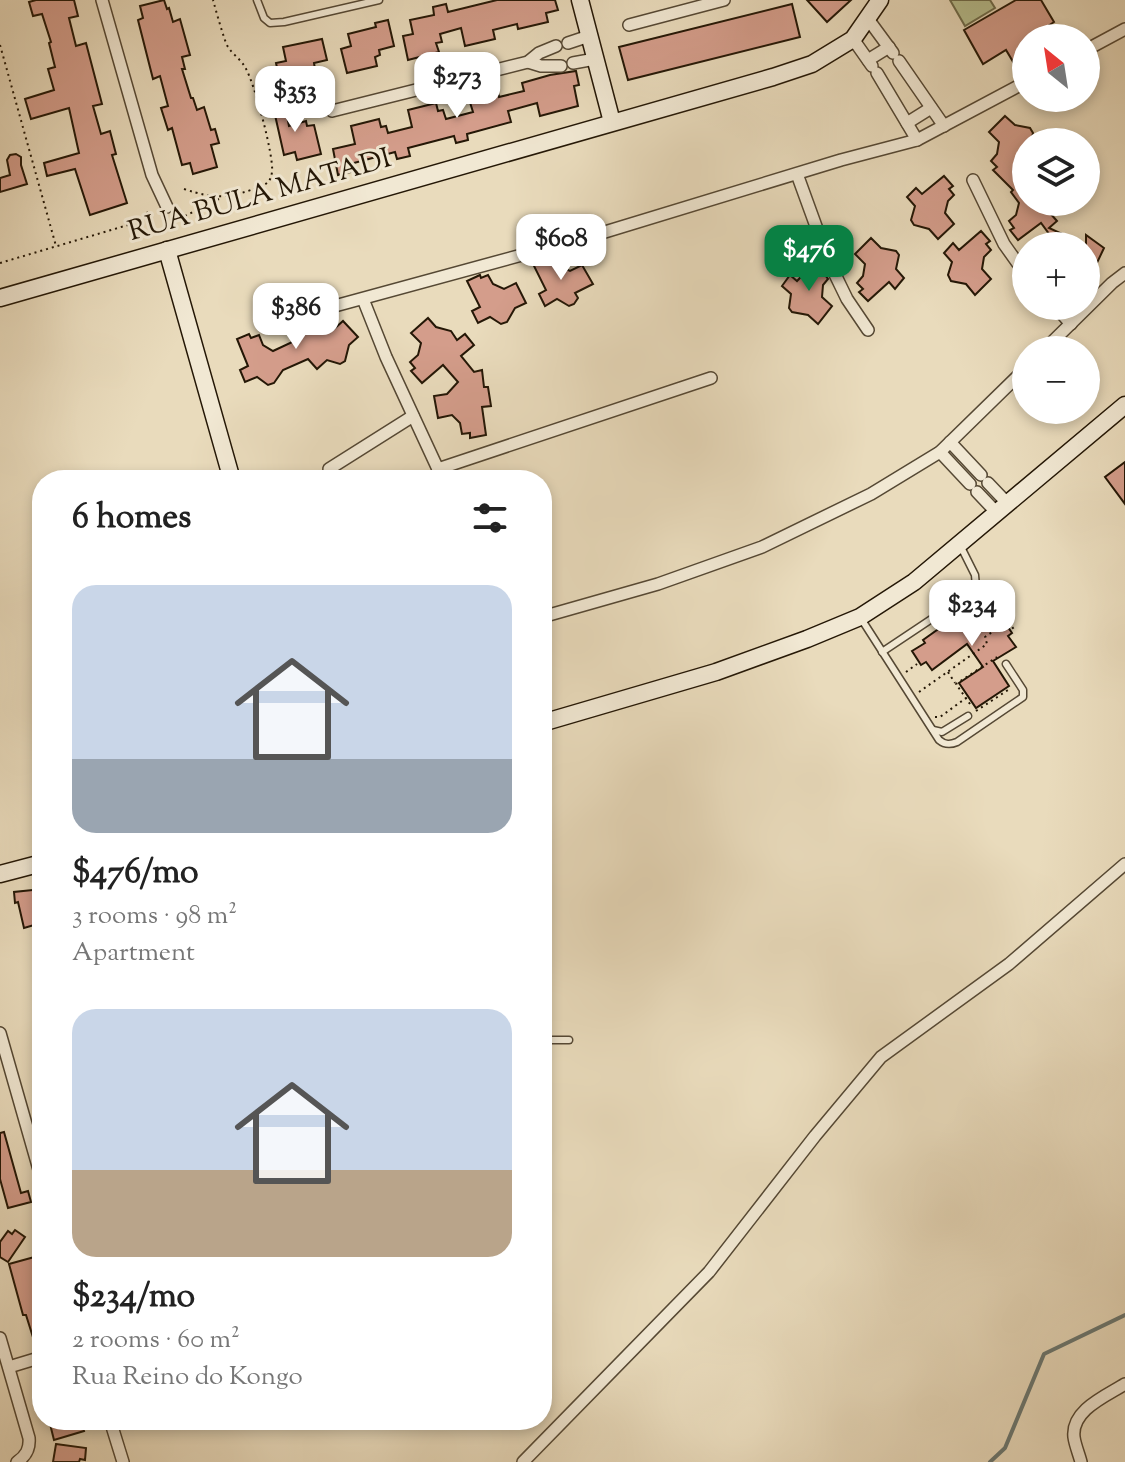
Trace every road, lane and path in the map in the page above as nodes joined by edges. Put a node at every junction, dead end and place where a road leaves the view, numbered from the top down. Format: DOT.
graph roads {
  1 [pos="102,0"];
  2 [pos="213,0"];
  3 [pos="257,0"];
  4 [pos="379,0"];
  5 [pos="580,0"];
  6 [pos="724,0"];
  7 [pos="880,0"];
  8 [pos="678,6"];
  9 [pos="868,19"];
  10 [pos="629,25"];
  11 [pos="1125,29"];
  12 [pos="589,36"];
  13 [pos="853,39"];
  14 [pos="1100,42"];
  15 [pos="0,45"];
  16 [pos="894,53"];
  17 [pos="595,59"];
  18 [pos="528,62"];
  19 [pos="872,66"];
  20 [pos="1012,90"];
  21 [pos="931,108"];
  22 [pos="332,111"];
  23 [pos="612,122"];
  24 [pos="907,123"];
  25 [pos="944,126"];
  26 [pos="917,140"];
  27 [pos="797,174"];
  28 [pos="973,180"];
  29 [pos="184,189"];
  30 [pos="222,198"];
  31 [pos="167,207"];
  32 [pos="148,212"];
  33 [pos="185,216"];
  34 [pos="56,246"];
  35 [pos="167,250"];
  36 [pos="1012,255"];
  37 [pos="0,263"];
  38 [pos="1125,273"];
  39 [pos="0,298"];
  40 [pos="363,299"];
  41 [pos="287,319"];
  42 [pos="1067,320"];
  43 [pos="1071,324"];
  44 [pos="868,330"];
  45 [pos="1059,336"];
  46 [pos="711,378"];
  47 [pos="1012,382"];
  48 [pos="1125,406"];
  49 [pos="413,416"];
  50 [pos="950,442"];
  51 [pos="940,452"];
  52 [pos="329,469"];
  53 [pos="229,470"];
  54 [pos="438,470"];
  55 [pos="451,470"];
  56 [pos="1002,509"];
  57 [pos="959,545"];
  58 [pos="552,614"];
  59 [pos="860,617"];
  60 [pos="1015,631"];
  61 [pos="882,652"];
  62 [pos="996,657"];
  63 [pos="917,664"];
  64 [pos="1006,664"];
  65 [pos="905,672"];
  66 [pos="948,672"];
  67 [pos="956,684"];
  68 [pos="1015,685"];
  69 [pos="918,693"];
  70 [pos="966,698"];
  71 [pos="931,713"];
  72 [pos="968,716"];
  73 [pos="552,720"];
  74 [pos="931,728"];
  75 [pos="945,731"];
  76 [pos="944,744"];
  77 [pos="1125,864"];
  78 [pos="32,866"];
  79 [pos="0,874"];
  80 [pos="0,1033"];
  81 [pos="552,1040"];
  82 [pos="569,1040"];
  83 [pos="32,1145"];
  84 [pos="0,1338"];
  85 [pos="32,1360"];
  86 [pos="9,1367"];
  87 [pos="1125,1384"];
  88 [pos="113,1430"];
  89 [pos="17,1462"];
  90 [pos="123,1462"];
  91 [pos="523,1462"];
  92 [pos="1081,1462"];
  1 -- 31 [label="street"];
  2 -- 30 [label="path"];
  3 -- 4 [label="lane"];
  5 -- 12 [label="street"];
  6 -- 8 [label="street"];
  7 -- 9 [label="street, RUA BULA MATADI"];
  8 -- 10 [label="street"];
  9 -- 13 [label="street, RUA BULA MATADI"];
  9 -- 16 [label="street"];
  11 -- 14 [label="street"];
  12 -- 17 [label="street"];
  12 -- 18 [label="street"];
  13 -- 19 [label="street"];
  13 -- 23 [label="street, RUA BULA MATADI"];
  15 -- 34 [label="path"];
  16 -- 19 [label="street"];
  16 -- 21 [label="street"];
  17 -- 18 [label="street"];
  17 -- 23 [label="street"];
  18 -- 22 [label="street"];
  19 -- 24 [label="street"];
  20 -- 25 [label="street"];
  21 -- 24 [label="street"];
  21 -- 25 [label="street"];
  23 -- 35 [label="street, RUA BULA MATADI"];
  24 -- 26 [label="street"];
  25 -- 26 [label="street"];
  26 -- 27 [label="street"];
  27 -- 40 [label="street"];
  27 -- 44 [label="street"];
  28 -- 36 [label="street"];
  29 -- 30 [label="path"];
  30 -- 33 [label="path"];
  32 -- 34 [label="path"];
  34 -- 37 [label="path"];
  35 -- 39 [label="street, RUA BULA MATADI"];
  35 -- 53 [label="street"];
  38 -- 43 [label="street"];
  40 -- 41 [label="street"];
  40 -- 49 [label="street"];
  42 -- 43 [label="street"];
  43 -- 45 [label="street"];
  46 -- 55 [label="street"];
  47 -- 50 [label="street"];
  48 -- 56 [label="street"];
  49 -- 52 [label="street"];
  49 -- 54 [label="street"];
  50 -- 51 [label="street"];
  50 -- 56 [label="street"];
  51 -- 56 [label="street"];
  51 -- 58 [label="street"];
  56 -- 57 [label="street"];
  57 -- 59 [label="street"];
  57 -- 61 [label="lane"];
  59 -- 61 [label="lane"];
  59 -- 73 [label="street"];
  60 -- 66 [label="path"];
  61 -- 74 [label="lane"];
  62 -- 67 [label="path"];
  63 -- 65 [label="path"];
  64 -- 76 [label="lane"];
  66 -- 67 [label="path"];
  66 -- 69 [label="path"];
  67 -- 70 [label="path"];
  68 -- 70 [label="path"];
  70 -- 71 [label="path"];
  72 -- 75 [label="lane"];
  74 -- 75 [label="lane"];
  74 -- 76 [label="lane"];
  75 -- 76 [label="lane"];
  77 -- 91 [label="street"];
  78 -- 79 [label="street"];
  80 -- 83 [label="street"];
  81 -- 82 [label="lane"];
  84 -- 86 [label="street"];
  85 -- 86 [label="street"];
  86 -- 89 [label="street"];
  87 -- 92 [label="street"];
  88 -- 90 [label="street"];
}
